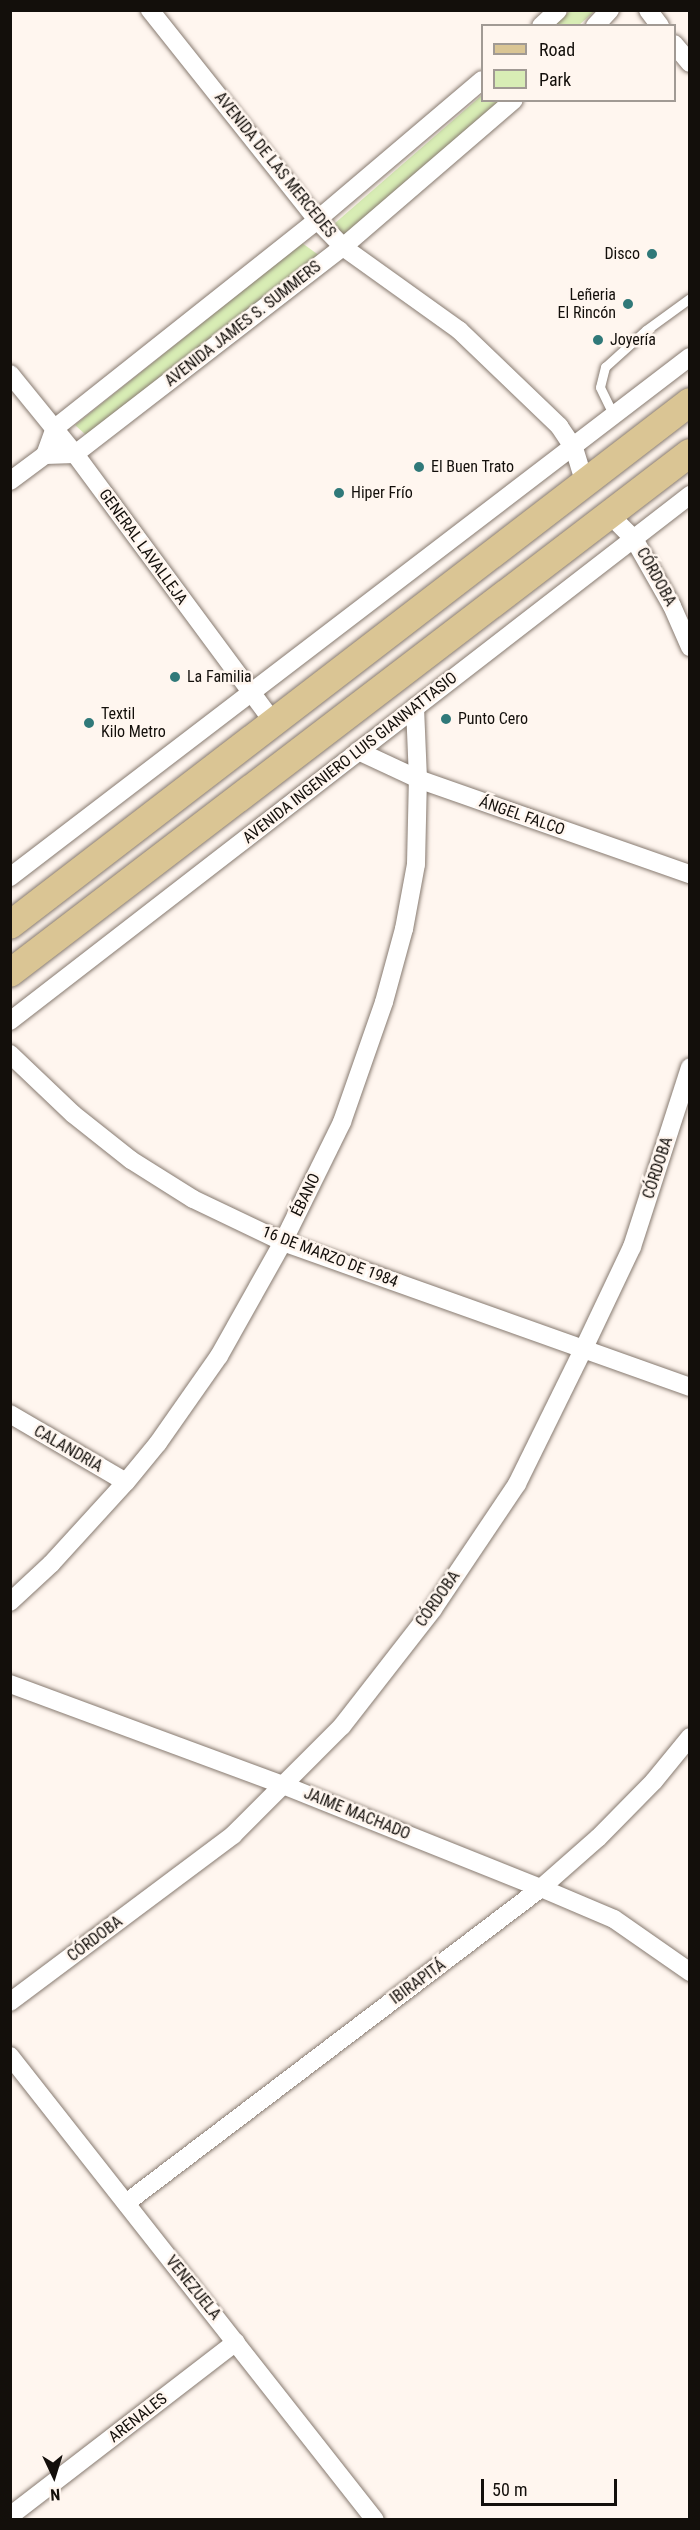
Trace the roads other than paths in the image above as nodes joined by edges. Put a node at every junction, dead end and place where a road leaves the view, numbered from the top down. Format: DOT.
graph roads {
  1 [pos="150,10"];
  2 [pos="558,10"];
  3 [pos="610,10"];
  4 [pos="648,10"];
  5 [pos="543,24"];
  6 [pos="597,24"];
  7 [pos="658,24"];
  8 [pos="676,45"];
  9 [pos="690,63"];
  10 [pos="481,82"];
  11 [pos="512,102"];
  12 [pos="317,220"];
  13 [pos="343,247"];
  14 [pos="690,298"];
  15 [pos="690,357"];
  16 [pos="10,374"];
  17 [pos="690,402"];
  18 [pos="614,417"];
  19 [pos="55,428"];
  20 [pos="574,448"];
  21 [pos="690,453"];
  22 [pos="75,454"];
  23 [pos="45,455"];
  24 [pos="10,481"];
  25 [pos="585,483"];
  26 [pos="690,495"];
  27 [pos="610,515"];
  28 [pos="634,539"];
  29 [pos="690,647"];
  30 [pos="251,695"];
  31 [pos="415,707"];
  32 [pos="274,723"];
  33 [pos="358,751"];
  34 [pos="418,779"];
  35 [pos="690,874"];
  36 [pos="10,877"];
  37 [pos="10,926"];
  38 [pos="10,973"];
  39 [pos="10,1021"];
  40 [pos="10,1054"];
  41 [pos="690,1067"];
  42 [pos="283,1242"];
  43 [pos="583,1350"];
  44 [pos="690,1387"];
  45 [pos="10,1414"];
  46 [pos="126,1482"];
  47 [pos="10,1602"];
  48 [pos="10,1684"];
  49 [pos="690,1737"];
  50 [pos="283,1785"];
  51 [pos="541,1888"];
  52 [pos="690,1972"];
  53 [pos="10,2002"];
  54 [pos="10,2056"];
  55 [pos="126,2203"];
  56 [pos="236,2342"];
  57 [pos="10,2516"];
  58 [pos="375,2520"];
  1 -- 12 [label="street, AVENIDA DE LAS MERCEDES"];
  2 -- 5 [label="street"];
  3 -- 6 [label="street"];
  4 -- 7 [label="street"];
  8 -- 9 [label="street"];
  10 -- 12 [label="street"];
  11 -- 13 [label="street, AVENIDA JAMES S. SUMMERS"];
  12 -- 13 [label="street, AVENIDA DE LAS MERCEDES"];
  12 -- 19 [label="street"];
  13 -- 20 [label="street, AVENIDA DE LAS MERCEDES"];
  13 -- 22 [label="street, AVENIDA JAMES S. SUMMERS"];
  14 -- 18 [label="lane"];
  15 -- 18 [label="street"];
  16 -- 19 [label="street, GENERAL LAVALLEJA"];
  17 -- 25 [label="main road"];
  18 -- 20 [label="street"];
  19 -- 22 [label="street, GENERAL LAVALLEJA"];
  19 -- 23 [label="street"];
  20 -- 25 [label="street, AVENIDA DE LAS MERCEDES"];
  20 -- 30 [label="street"];
  21 -- 27 [label="main road, AVENIDA INGENIERO LUIS GIANNATTASIO"];
  22 -- 23 [label="street"];
  22 -- 30 [label="street, GENERAL LAVALLEJA"];
  23 -- 24 [label="street"];
  25 -- 32 [label="main road"];
  26 -- 28 [label="street, AVENIDA INGENIERO LUIS GIANNATTASIO"];
  27 -- 28 [label="street, CÓRDOBA"];
  27 -- 38 [label="main road, AVENIDA INGENIERO LUIS GIANNATTASIO"];
  28 -- 29 [label="street, CÓRDOBA"];
  28 -- 31 [label="street, AVENIDA INGENIERO LUIS GIANNATTASIO"];
  30 -- 32 [label="street, GENERAL LAVALLEJA"];
  30 -- 36 [label="street"];
  31 -- 33 [label="street, AVENIDA INGENIERO LUIS GIANNATTASIO"];
  31 -- 34 [label="street, ÉBANO"];
  32 -- 37 [label="main road"];
  33 -- 34 [label="street, ÁNGEL FALCO"];
  33 -- 39 [label="street, AVENIDA INGENIERO LUIS GIANNATTASIO"];
  34 -- 35 [label="street, ÁNGEL FALCO"];
  34 -- 42 [label="street, ÉBANO"];
  40 -- 42 [label="street, 16 DE MARZO DE 1984"];
  41 -- 43 [label="street, CÓRDOBA"];
  42 -- 43 [label="street, 16 DE MARZO DE 1984"];
  42 -- 46 [label="street, ÉBANO"];
  43 -- 44 [label="street, 16 DE MARZO DE 1984"];
  43 -- 50 [label="street, CÓRDOBA"];
  45 -- 46 [label="street, CALANDRIA"];
  46 -- 47 [label="street, ÉBANO"];
  48 -- 50 [label="street, JAIME MACHADO"];
  49 -- 51 [label="street, IBIRAPITÁ"];
  50 -- 51 [label="street, JAIME MACHADO"];
  50 -- 53 [label="street, CÓRDOBA"];
  51 -- 52 [label="street, JAIME MACHADO"];
  51 -- 55 [label="street, IBIRAPITÁ"];
  54 -- 55 [label="street, VENEZUELA"];
  55 -- 56 [label="street, VENEZUELA"];
  56 -- 57 [label="street, ARENALES"];
  56 -- 58 [label="street, VENEZUELA"];
}
